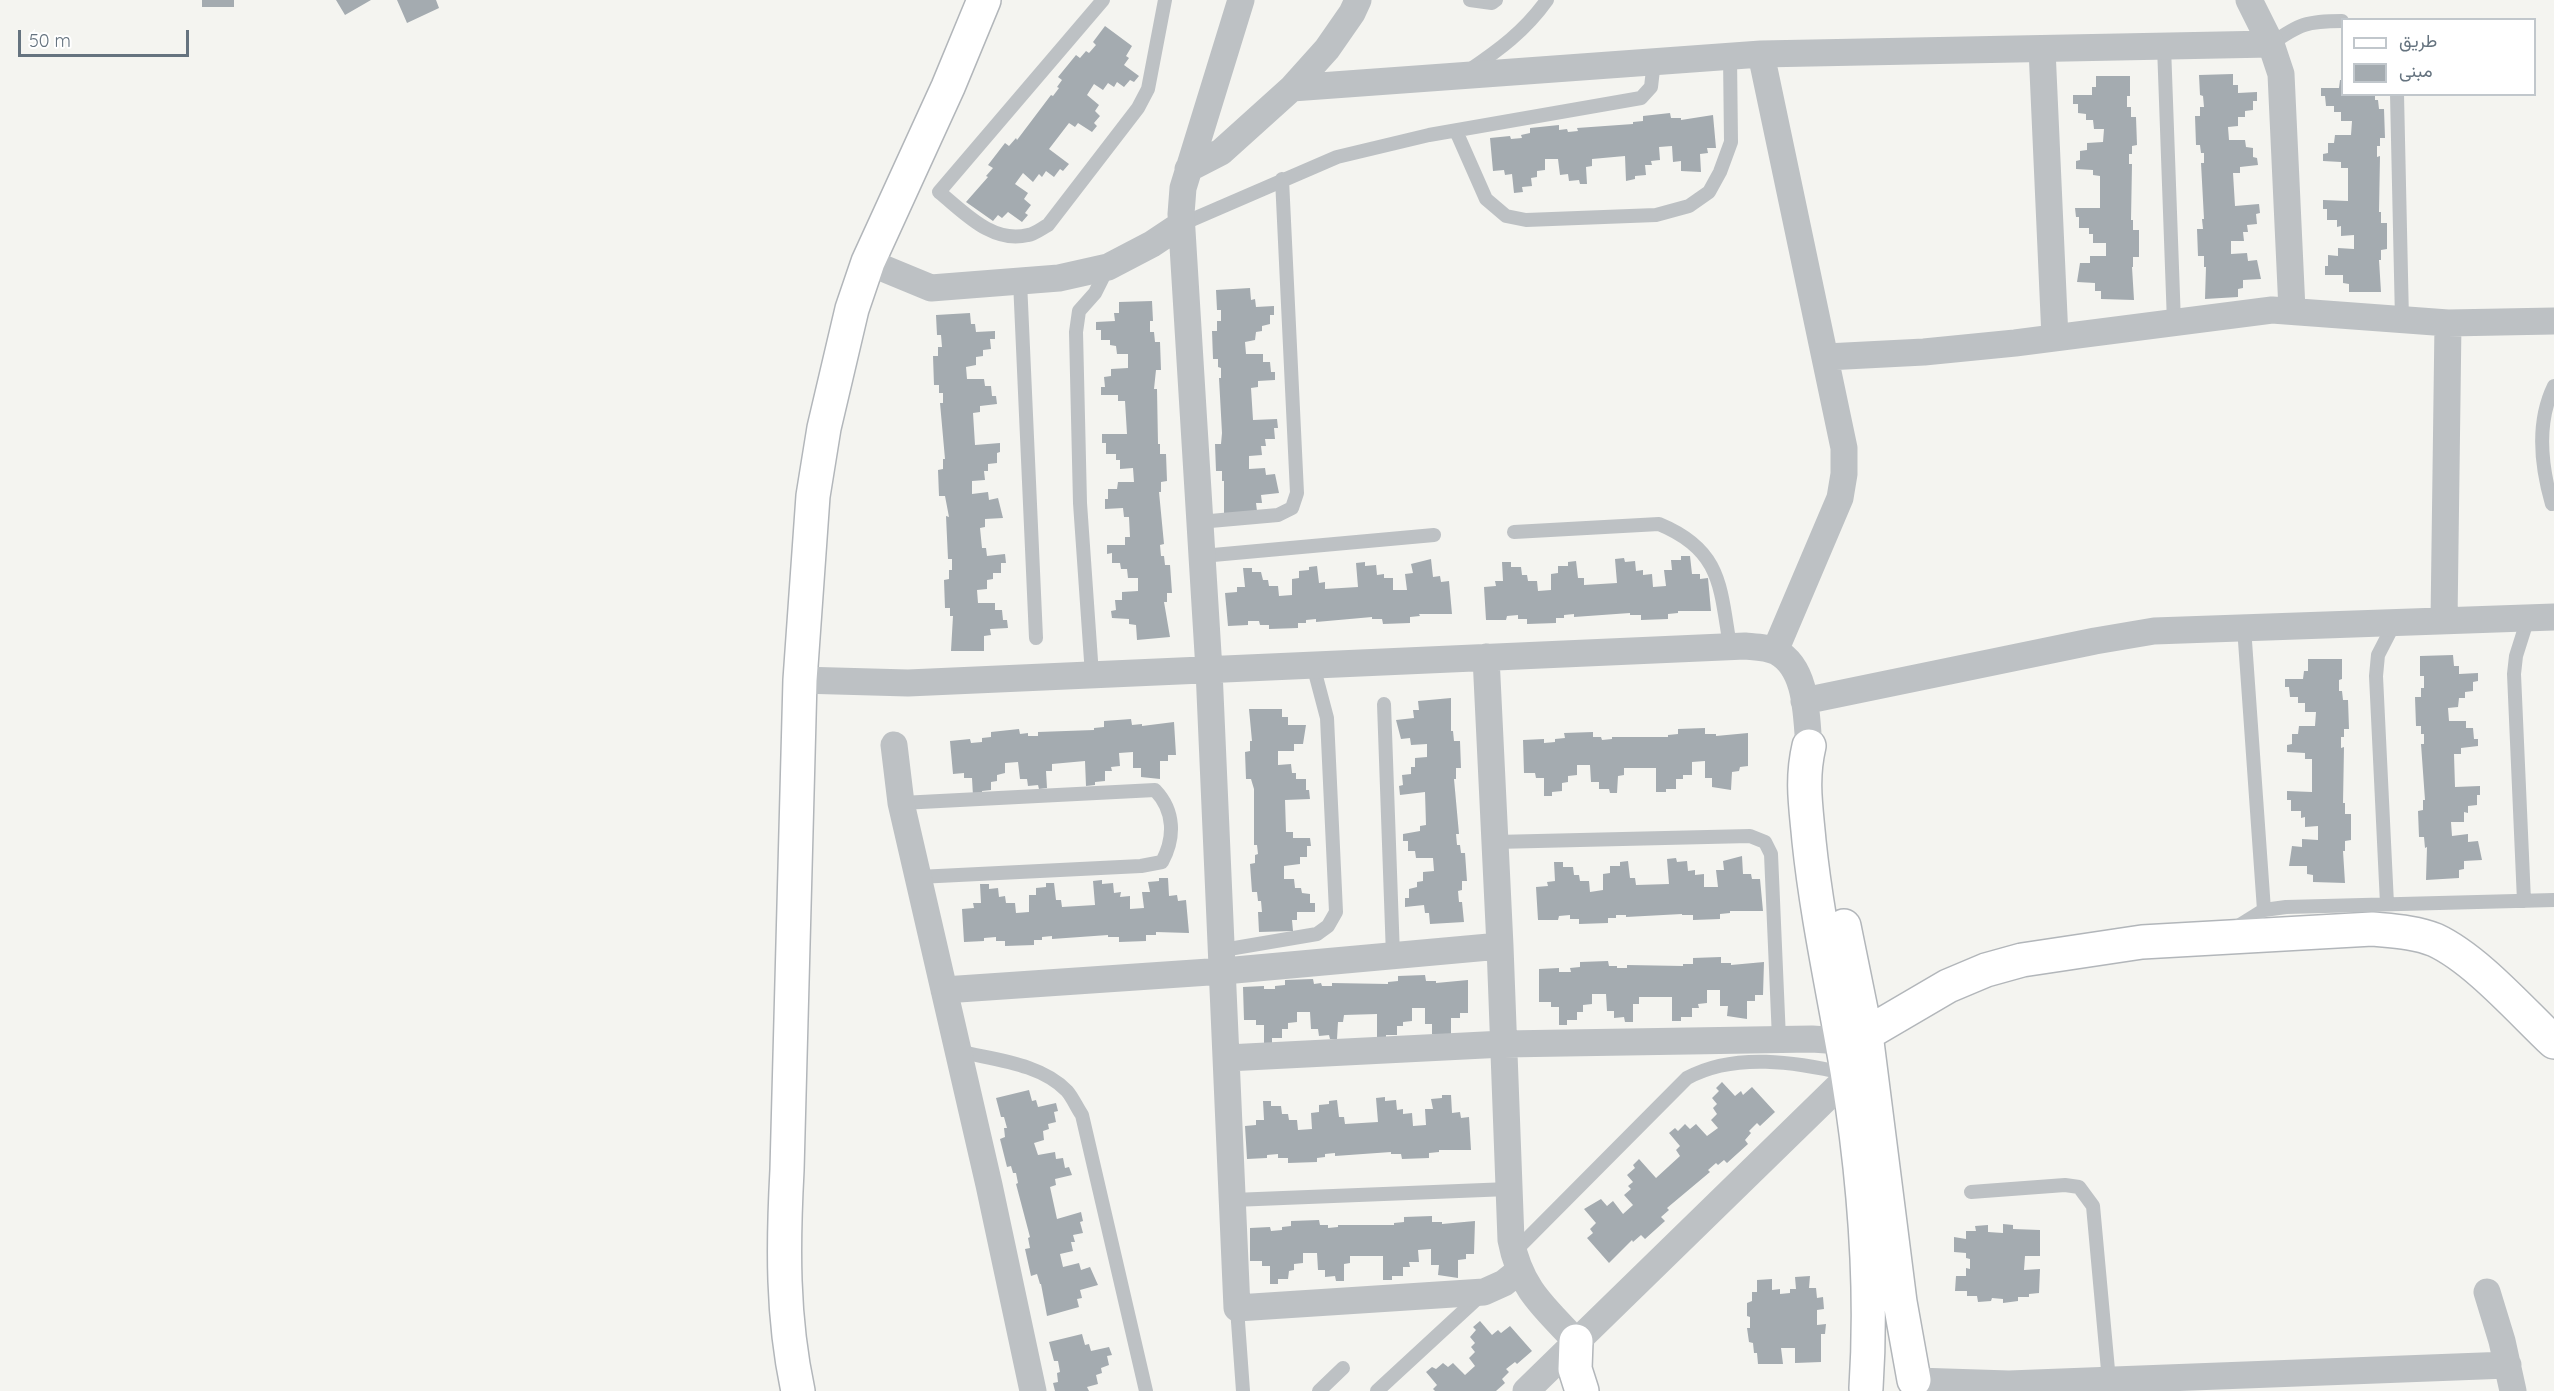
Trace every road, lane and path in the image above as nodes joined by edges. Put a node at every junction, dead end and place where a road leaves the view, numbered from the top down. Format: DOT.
graph roads {
  1 [pos="984,0"];
  2 [pos="1103,0"];
  3 [pos="1165,0"];
  4 [pos="1240,0"];
  5 [pos="1359,0"];
  6 [pos="1470,0"];
  7 [pos="1496,0"];
  8 [pos="1547,0"];
  9 [pos="2249,0"];
  10 [pos="2341,21"];
  11 [pos="2271,44"];
  12 [pos="2164,46"];
  13 [pos="2042,49"];
  14 [pos="1761,54"];
  15 [pos="1730,56"];
  16 [pos="1654,61"];
  17 [pos="1462,75"];
  18 [pos="1292,88"];
  19 [pos="2397,96"];
  20 [pos="1456,130"];
  21 [pos="1188,169"];
  22 [pos="1282,179"];
  23 [pos="1182,224"];
  24 [pos="868,262"];
  25 [pos="1108,267"];
  26 [pos="1020,281"];
  27 [pos="2292,310"];
  28 [pos="2402,320"];
  29 [pos="2554,321"];
  30 [pos="2174,323"];
  31 [pos="2448,323"];
  32 [pos="2055,339"];
  33 [pos="1826,357"];
  34 [pos="2554,386"];
  35 [pos="2552,504"];
  36 [pos="1199,522"];
  37 [pos="1514,532"];
  38 [pos="1434,535"];
  39 [pos="1202,556"];
  40 [pos="2541,618"];
  41 [pos="2444,621"];
  42 [pos="2396,622"];
  43 [pos="2244,627"];
  44 [pos="1036,638"];
  45 [pos="1730,646"];
  46 [pos="1776,651"];
  47 [pos="1486,657"];
  48 [pos="1313,665"];
  49 [pos="1209,670"];
  50 [pos="1092,675"];
  51 [pos="800,680"];
  52 [pos="1804,701"];
  53 [pos="1384,704"];
  54 [pos="894,745"];
  55 [pos="1809,747"];
  56 [pos="901,803"];
  57 [pos="1495,842"];
  58 [pos="918,877"];
  59 [pos="2554,900"];
  60 [pos="2524,901"];
  61 [pos="2387,904"];
  62 [pos="2264,910"];
  63 [pos="2221,937"];
  64 [pos="1500,946"];
  65 [pos="1393,956"];
  66 [pos="1223,960"];
  67 [pos="944,990"];
  68 [pos="1854,1038"];
  69 [pos="1779,1039"];
  70 [pos="2554,1042"];
  71 [pos="1504,1044"];
  72 [pos="958,1052"];
  73 [pos="1227,1058"];
  74 [pos="1847,1076"];
  75 [pos="1509,1189"];
  76 [pos="1971,1192"];
  77 [pos="1233,1200"];
  78 [pos="1516,1262"];
  79 [pos="1484,1292"];
  80 [pos="2487,1292"];
  81 [pos="1237,1308"];
  82 [pos="1576,1341"];
  83 [pos="1343,1368"];
  84 [pos="2510,1378"];
  85 [pos="2109,1381"];
  86 [pos="1919,1384"];
  87 [pos="1865,1390"];
  88 [pos="798,1391"];
  89 [pos="1033,1391"];
  90 [pos="1146,1391"];
  91 [pos="1243,1391"];
  92 [pos="1319,1391"];
  93 [pos="1377,1391"];
  94 [pos="1526,1391"];
  95 [pos="1582,1391"];
  1 -- 24 [label="street"];
  2 -- 3 [label="lane"];
  4 -- 21 [label="street"];
  5 -- 18 [label="street"];
  6 -- 7 [label="lane"];
  8 -- 17 [label="lane"];
  9 -- 11 [label="street"];
  10 -- 11 [label="lane"];
  11 -- 12 [label="street"];
  11 -- 27 [label="street"];
  12 -- 13 [label="street"];
  12 -- 30 [label="lane"];
  13 -- 14 [label="street"];
  13 -- 32 [label="street"];
  14 -- 15 [label="street"];
  14 -- 33 [label="street"];
  15 -- 16 [label="street"];
  15 -- 20 [label="lane"];
  16 -- 17 [label="street"];
  16 -- 20 [label="lane"];
  17 -- 18 [label="street"];
  18 -- 21 [label="street"];
  19 -- 28 [label="lane"];
  20 -- 22 [label="lane"];
  21 -- 23 [label="street"];
  22 -- 23 [label="lane"];
  22 -- 36 [label="lane"];
  23 -- 25 [label="street"];
  23 -- 36 [label="street"];
  24 -- 26 [label="street"];
  24 -- 51 [label="street"];
  25 -- 26 [label="street"];
  25 -- 50 [label="lane"];
  26 -- 44 [label="lane"];
  27 -- 28 [label="street"];
  27 -- 30 [label="street"];
  28 -- 31 [label="street"];
  29 -- 31 [label="street"];
  30 -- 32 [label="street"];
  31 -- 41 [label="street"];
  32 -- 33 [label="street"];
  33 -- 46 [label="street"];
  34 -- 35 [label="lane"];
  36 -- 39 [label="street"];
  37 -- 45 [label="lane"];
  38 -- 39 [label="lane"];
  39 -- 49 [label="street"];
  40 -- 41 [label="street"];
  40 -- 60 [label="lane"];
  41 -- 42 [label="street"];
  42 -- 43 [label="street"];
  42 -- 61 [label="lane"];
  43 -- 52 [label="street"];
  43 -- 62 [label="lane"];
  45 -- 46 [label="street"];
  45 -- 47 [label="street"];
  46 -- 52 [label="street"];
  47 -- 48 [label="street"];
  47 -- 57 [label="street"];
  48 -- 49 [label="street"];
  48 -- 66 [label="lane"];
  49 -- 50 [label="street"];
  49 -- 66 [label="street"];
  50 -- 51 [label="street"];
  51 -- 88 [label="street"];
  52 -- 55 [label="street"];
  53 -- 65 [label="lane"];
  54 -- 56 [label="street"];
  55 -- 68 [label="street"];
  56 -- 58 [label="street"];
  56 -- 58 [label="lane"];
  57 -- 64 [label="street"];
  57 -- 69 [label="lane"];
  58 -- 67 [label="street"];
  59 -- 60 [label="lane"];
  60 -- 61 [label="lane"];
  61 -- 62 [label="lane"];
  62 -- 63 [label="lane"];
  63 -- 68 [label="street"];
  63 -- 70 [label="street"];
  64 -- 65 [label="street"];
  64 -- 71 [label="street"];
  65 -- 66 [label="street"];
  66 -- 67 [label="street"];
  66 -- 73 [label="street"];
  67 -- 72 [label="street"];
  68 -- 69 [label="street"];
  68 -- 74 [label="street"];
  68 -- 86 [label="street"];
  69 -- 71 [label="street"];
  71 -- 73 [label="street"];
  71 -- 75 [label="street"];
  72 -- 89 [label="street"];
  72 -- 90 [label="lane"];
  73 -- 77 [label="street"];
  74 -- 78 [label="lane"];
  74 -- 82 [label="street"];
  74 -- 87 [label="street"];
  75 -- 77 [label="lane"];
  75 -- 78 [label="street"];
  76 -- 85 [label="lane"];
  77 -- 81 [label="street"];
  78 -- 79 [label="street"];
  78 -- 82 [label="street"];
  79 -- 81 [label="street"];
  79 -- 93 [label="lane"];
  80 -- 84 [label="street"];
  81 -- 91 [label="lane"];
  82 -- 94 [label="street"];
  82 -- 95 [label="street"];
  83 -- 92 [label="lane"];
  84 -- 85 [label="street"];
  85 -- 86 [label="street"];
  86 -- 87 [label="street"];
}
